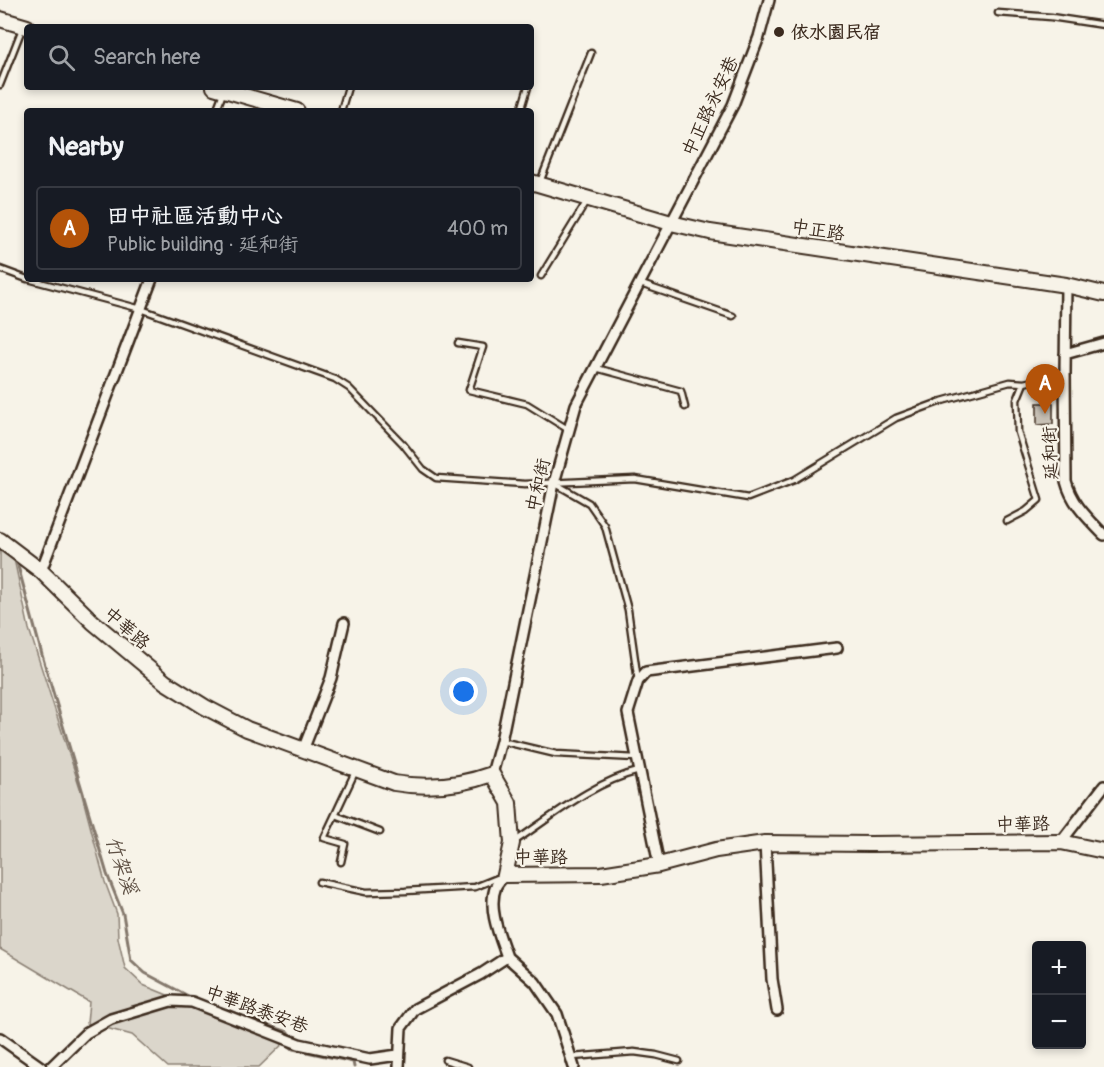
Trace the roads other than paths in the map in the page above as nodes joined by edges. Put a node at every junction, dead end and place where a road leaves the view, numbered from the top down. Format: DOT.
graph roads {
  1 [pos="770,0"];
  2 [pos="998,13"];
  3 [pos="0,19"];
  4 [pos="1104,25"];
  5 [pos="24,26"];
  6 [pos="24,28"];
  7 [pos="591,53"];
  8 [pos="0,85"];
  9 [pos="219,90"];
  10 [pos="223,90"];
  11 [pos="347,90"];
  12 [pos="527,90"];
  13 [pos="216,108"];
  14 [pos="286,108"];
  15 [pos="342,108"];
  16 [pos="522,108"];
  17 [pos="535,183"];
  18 [pos="588,200"];
  19 [pos="671,223"];
  20 [pos="0,269"];
  21 [pos="541,276"];
  22 [pos="24,278"];
  23 [pos="39,282"];
  24 [pos="151,282"];
  25 [pos="640,285"];
  26 [pos="1066,285"];
  27 [pos="1104,294"];
  28 [pos="141,309"];
  29 [pos="733,316"];
  30 [pos="458,343"];
  31 [pos="1104,343"];
  32 [pos="1065,354"];
  33 [pos="596,368"];
  34 [pos="1065,372"];
  35 [pos="1024,382"];
  36 [pos="685,407"];
  37 [pos="570,430"];
  38 [pos="554,483"];
  39 [pos="1007,521"];
  40 [pos="1104,535"];
  41 [pos="0,540"];
  42 [pos="41,571"];
  43 [pos="344,623"];
  44 [pos="837,648"];
  45 [pos="638,681"];
  46 [pos="501,741"];
  47 [pos="303,750"];
  48 [pos="636,758"];
  49 [pos="356,770"];
  50 [pos="639,771"];
  51 [pos="492,774"];
  52 [pos="1104,786"];
  53 [pos="335,815"];
  54 [pos="380,832"];
  55 [pos="1061,842"];
  56 [pos="512,843"];
  57 [pos="765,843"];
  58 [pos="1104,851"];
  59 [pos="341,862"];
  60 [pos="659,865"];
  61 [pos="505,875"];
  62 [pos="319,882"];
  63 [pos="507,957"];
  64 [pos="777,1010"];
  65 [pos="0,1038"];
  66 [pos="398,1055"];
  67 [pos="444,1060"];
  68 [pos="573,1062"];
  69 [pos="679,1062"];
  70 [pos="41,1067"];
  71 [pos="51,1067"];
  72 [pos="399,1067"];
  73 [pos="468,1067"];
  1 -- 19 [label="street, 中正路永安巷"];
  2 -- 4 [label="lane"];
  3 -- 5 [label="street"];
  6 -- 8 [label="lane"];
  7 -- 17 [label="lane"];
  9 -- 13 [label="lane"];
  10 -- 14 [label="street"];
  11 -- 15 [label="lane"];
  12 -- 16 [label="lane"];
  17 -- 18 [label="street, 中正路"];
  18 -- 19 [label="street, 中正路"];
  18 -- 21 [label="lane"];
  19 -- 25 [label="street, 中和街"];
  19 -- 26 [label="street, 中正路"];
  20 -- 22 [label="lane"];
  23 -- 28 [label="lane"];
  24 -- 28 [label="street"];
  25 -- 29 [label="lane"];
  25 -- 33 [label="street, 中和街"];
  26 -- 27 [label="street, 中正路"];
  26 -- 32 [label="street, 延和街"];
  28 -- 38 [label="lane"];
  28 -- 42 [label="street"];
  30 -- 37 [label="lane"];
  31 -- 32 [label="street"];
  32 -- 34 [label="street, 延和街"];
  33 -- 36 [label="lane"];
  33 -- 37 [label="street, 中和街"];
  34 -- 35 [label="lane"];
  34 -- 40 [label="street, 延和街"];
  35 -- 38 [label="lane"];
  35 -- 39 [label="lane"];
  37 -- 38 [label="street, 中和街"];
  38 -- 45 [label="lane"];
  38 -- 46 [label="street, 中和街"];
  41 -- 42 [label="street, 中華路"];
  42 -- 47 [label="street, 中華路"];
  43 -- 47 [label="street"];
  44 -- 45 [label="street"];
  45 -- 48 [label="street"];
  46 -- 48 [label="lane"];
  46 -- 51 [label="street, 中和街"];
  47 -- 49 [label="street, 中華路"];
  48 -- 50 [label="street"];
  49 -- 51 [label="street, 中華路"];
  49 -- 53 [label="lane"];
  50 -- 56 [label="lane"];
  50 -- 60 [label="street"];
  51 -- 56 [label="street, 中華路"];
  52 -- 55 [label="street"];
  53 -- 54 [label="lane"];
  53 -- 59 [label="lane"];
  55 -- 57 [label="street, 中華路"];
  55 -- 58 [label="street, 中華路"];
  56 -- 61 [label="street, 中華路"];
  57 -- 60 [label="street, 中華路"];
  57 -- 64 [label="street"];
  60 -- 61 [label="street, 中華路"];
  61 -- 62 [label="lane"];
  61 -- 63 [label="street"];
  63 -- 66 [label="street"];
  63 -- 68 [label="street"];
  65 -- 70 [label="street"];
  66 -- 71 [label="street, 中華路泰安巷"];
  66 -- 72 [label="street"];
  67 -- 73 [label="lane"];
  68 -- 69 [label="lane"];
}
